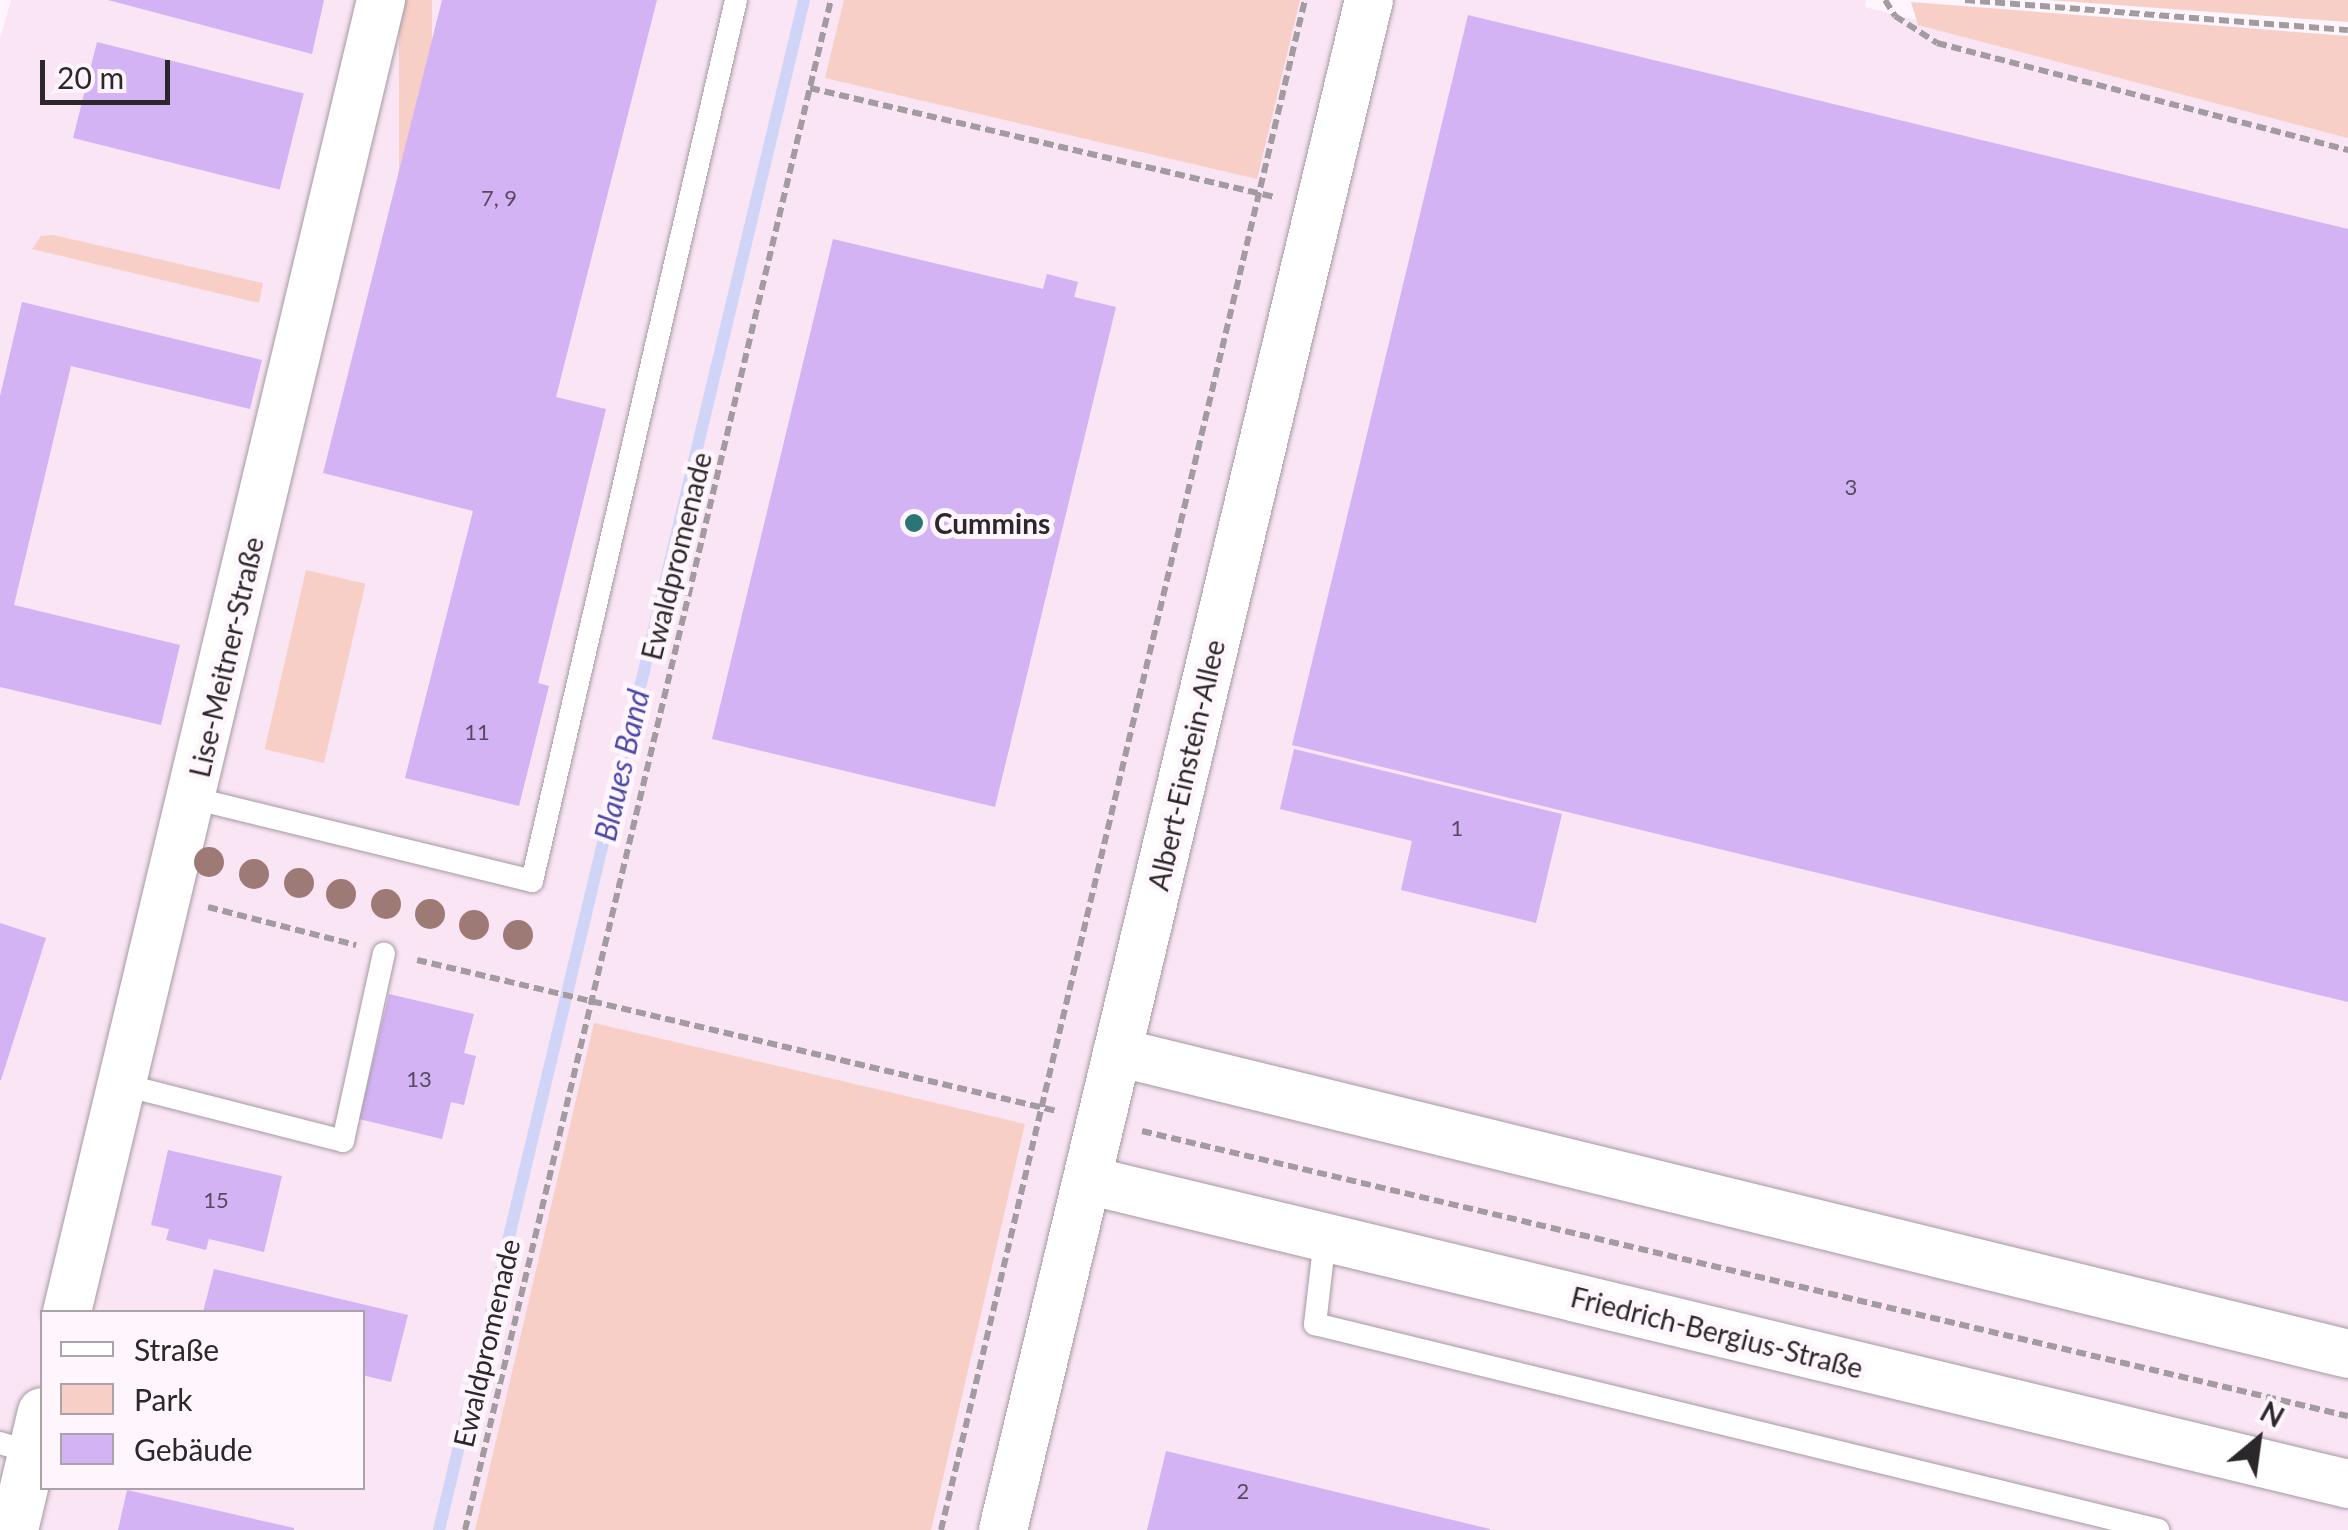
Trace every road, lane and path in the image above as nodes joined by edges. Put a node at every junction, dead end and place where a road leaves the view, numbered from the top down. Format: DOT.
graph roads {
  1 [pos="381,0"];
  2 [pos="736,0"];
  3 [pos="831,0"];
  4 [pos="1305,0"];
  5 [pos="1369,0"];
  6 [pos="1885,0"];
  7 [pos="1965,0"];
  8 [pos="2348,30"];
  9 [pos="810,88"];
  10 [pos="2348,150"];
  11 [pos="1259,193"];
  12 [pos="1320,208"];
  13 [pos="192,798"];
  14 [pos="384,952"];
  15 [pos="531,987"];
  16 [pos="591,1001"];
  17 [pos="1117,1052"];
  18 [pos="124,1086"];
  19 [pos="1041,1108"];
  20 [pos="1101,1122"];
  21 [pos="1087,1180"];
  22 [pos="1326,1238"];
  23 [pos="68,1310"];
  24 [pos="2348,1354"];
  25 [pos="2348,1416"];
  26 [pos="25,1436"];
  27 [pos="2348,1484"];
  28 [pos="14,1530"];
  29 [pos="465,1530"];
  30 [pos="941,1530"];
  31 [pos="1004,1530"];
  32 [pos="2158,1530"];
  1 -- 13 [label="street, Lise-Meitner-Straße"];
  2 -- 13 [label="lane"];
  3 -- 9 [label="path, Ewaldpromenade"];
  4 -- 11 [label="path"];
  5 -- 12 [label="street, Albert-Einstein-Allee"];
  6 -- 10 [label="path"];
  7 -- 8 [label="path"];
  9 -- 11 [label="path"];
  9 -- 16 [label="path, Ewaldpromenade"];
  11 -- 12 [label="path"];
  11 -- 19 [label="path"];
  12 -- 17 [label="street, Albert-Einstein-Allee"];
  13 -- 18 [label="street, Lise-Meitner-Straße"];
  14 -- 18 [label="lane"];
  15 -- 16 [label="path"];
  16 -- 19 [label="path"];
  16 -- 29 [label="path, Ewaldpromenade"];
  17 -- 20 [label="street, Albert-Einstein-Allee"];
  17 -- 24 [label="street"];
  18 -- 23 [label="street, Lise-Meitner-Straße"];
  19 -- 20 [label="path"];
  19 -- 30 [label="path"];
  20 -- 21 [label="street, Albert-Einstein-Allee"];
  20 -- 25 [label="path"];
  21 -- 22 [label="street, Friedrich-Bergius-Straße"];
  21 -- 31 [label="street, Albert-Einstein-Allee"];
  22 -- 27 [label="street, Friedrich-Bergius-Straße"];
  22 -- 32 [label="lane"];
  26 -- 28 [label="street"];
}
